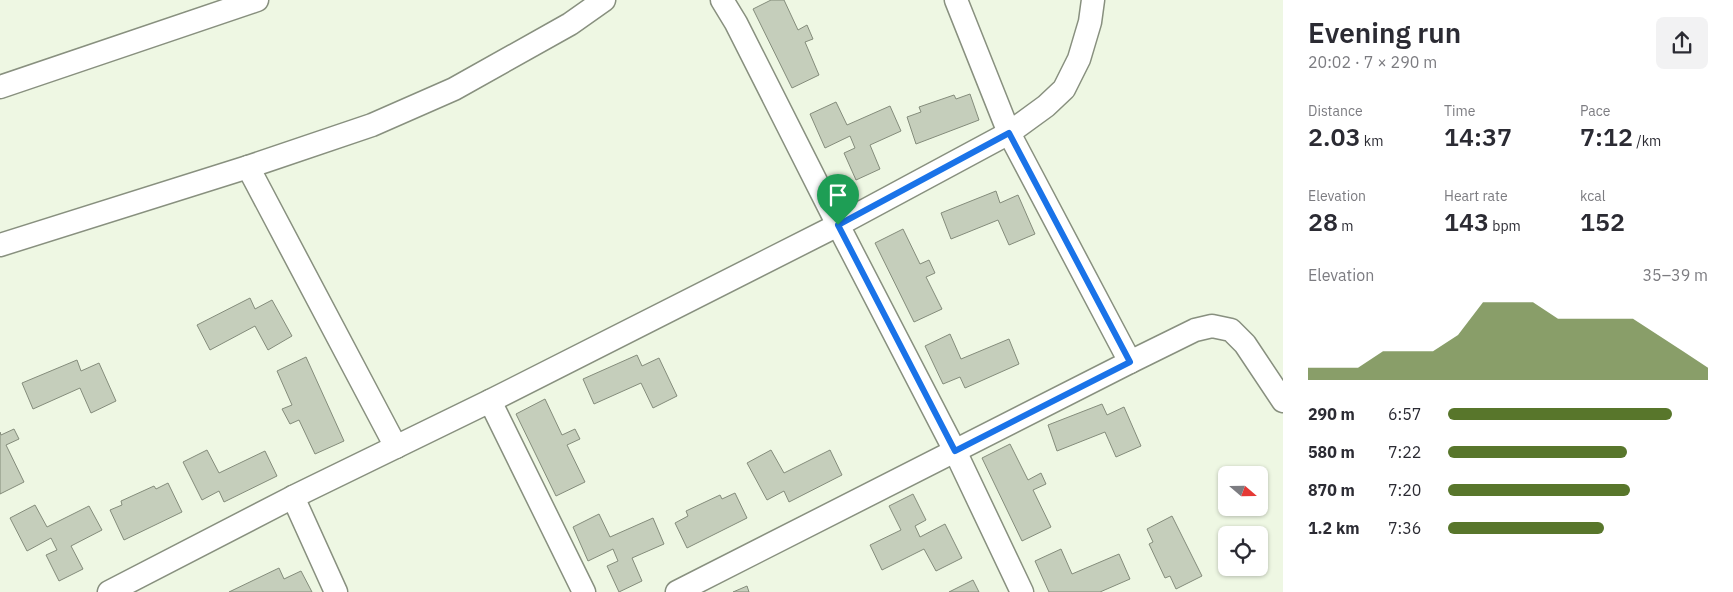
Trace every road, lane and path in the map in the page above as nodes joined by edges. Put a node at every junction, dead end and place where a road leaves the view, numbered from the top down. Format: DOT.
graph roads {
  1 [pos="257,0"];
  2 [pos="604,0"];
  3 [pos="722,0"];
  4 [pos="956,0"];
  5 [pos="1093,0"];
  6 [pos="230,5"];
  7 [pos="0,87"];
  8 [pos="1009,133"];
  9 [pos="248,167"];
  10 [pos="838,225"];
  11 [pos="0,245"];
  12 [pos="1130,362"];
  13 [pos="490,401"];
  14 [pos="1283,401"];
  15 [pos="396,446"];
  16 [pos="955,451"];
  17 [pos="293,497"];
  18 [pos="109,592"];
  19 [pos="336,592"];
  20 [pos="584,592"];
  21 [pos="677,592"];
  22 [pos="1022,592"];
  1 -- 6 [label="street"];
  2 -- 9 [label="street"];
  3 -- 10 [label="street"];
  4 -- 8 [label="street"];
  5 -- 8 [label="street"];
  6 -- 7 [label="street"];
  8 -- 10 [label="street"];
  8 -- 12 [label="street"];
  9 -- 11 [label="street"];
  9 -- 15 [label="street"];
  10 -- 13 [label="street"];
  10 -- 16 [label="street"];
  12 -- 14 [label="street"];
  12 -- 16 [label="street"];
  13 -- 15 [label="street"];
  13 -- 20 [label="street"];
  15 -- 17 [label="street"];
  16 -- 21 [label="street"];
  16 -- 22 [label="street"];
  17 -- 18 [label="street"];
  17 -- 19 [label="street"];
}
